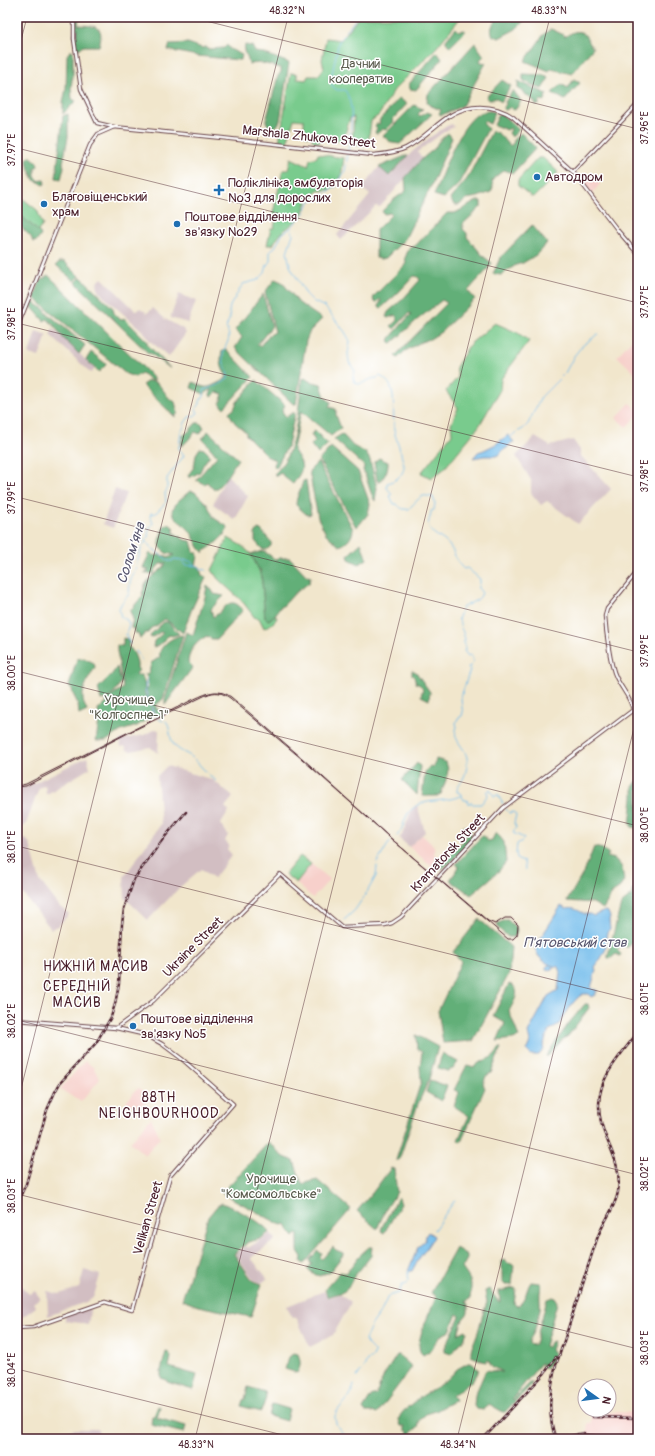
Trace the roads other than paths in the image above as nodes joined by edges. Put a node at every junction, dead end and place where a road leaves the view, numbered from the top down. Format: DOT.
graph roads {
  1 [pos="74,17"];
  2 [pos="638,104"];
  3 [pos="114,127"];
  4 [pos="573,172"];
  5 [pos="638,254"];
  6 [pos="17,327"];
  7 [pos="638,571"];
  8 [pos="280,874"];
  9 [pos="17,1020"];
  10 [pos="116,1028"];
  11 [pos="17,1328"];
  1 -- 3 [label="street, Marshala Zhukova Street"];
  2 -- 4 [label="street"];
  3 -- 4 [label="street, Marshala Zhukova Street"];
  3 -- 6 [label="street"];
  4 -- 5 [label="street, Marshala Zhukova Street"];
  7 -- 8 [label="street, Kramatorsk Street"];
  8 -- 10 [label="street, Ukraine Street"];
  9 -- 10 [label="street"];
  10 -- 11 [label="street, Velikan Street"];
}
